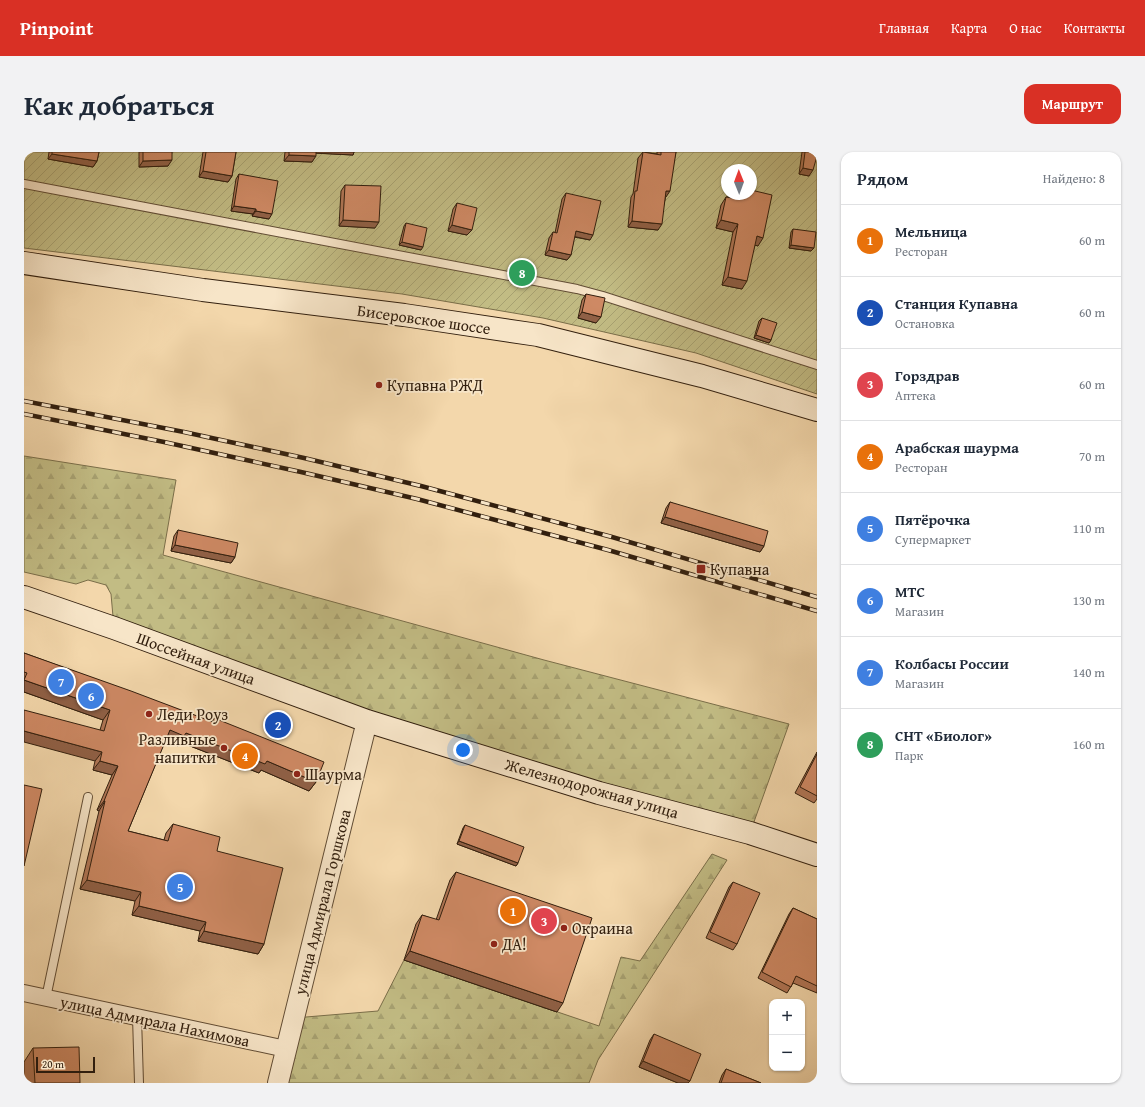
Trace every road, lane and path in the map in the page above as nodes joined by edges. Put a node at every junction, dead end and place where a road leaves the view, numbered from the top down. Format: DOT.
graph roads {
  1 [pos="24,184"];
  2 [pos="24,263"];
  3 [pos="817,365"];
  4 [pos="817,410"];
  5 [pos="24,597"];
  6 [pos="367,721"];
  7 [pos="88,797"];
  8 [pos="817,855"];
  9 [pos="24,993"];
  10 [pos="46,998"];
  11 [pos="137,1017"];
  12 [pos="286,1049"];
  13 [pos="139,1083"];
  14 [pos="278,1083"];
  1 -- 3 [label="lane"];
  2 -- 4 [label="main road, Бисеровское шоссе"];
  5 -- 6 [label="main road, Шоссейная улица"];
  6 -- 8 [label="main road, Железнодорожная улица"];
  6 -- 12 [label="street, улица Адмирала Горшкова"];
  7 -- 10 [label="lane"];
  9 -- 10 [label="street, улица Адмирала Нахимова"];
  10 -- 11 [label="street, улица Адмирала Нахимова"];
  11 -- 12 [label="street, улица Адмирала Нахимова"];
  11 -- 13 [label="lane"];
  12 -- 14 [label="street, улица Адмирала Горшкова"];
}
